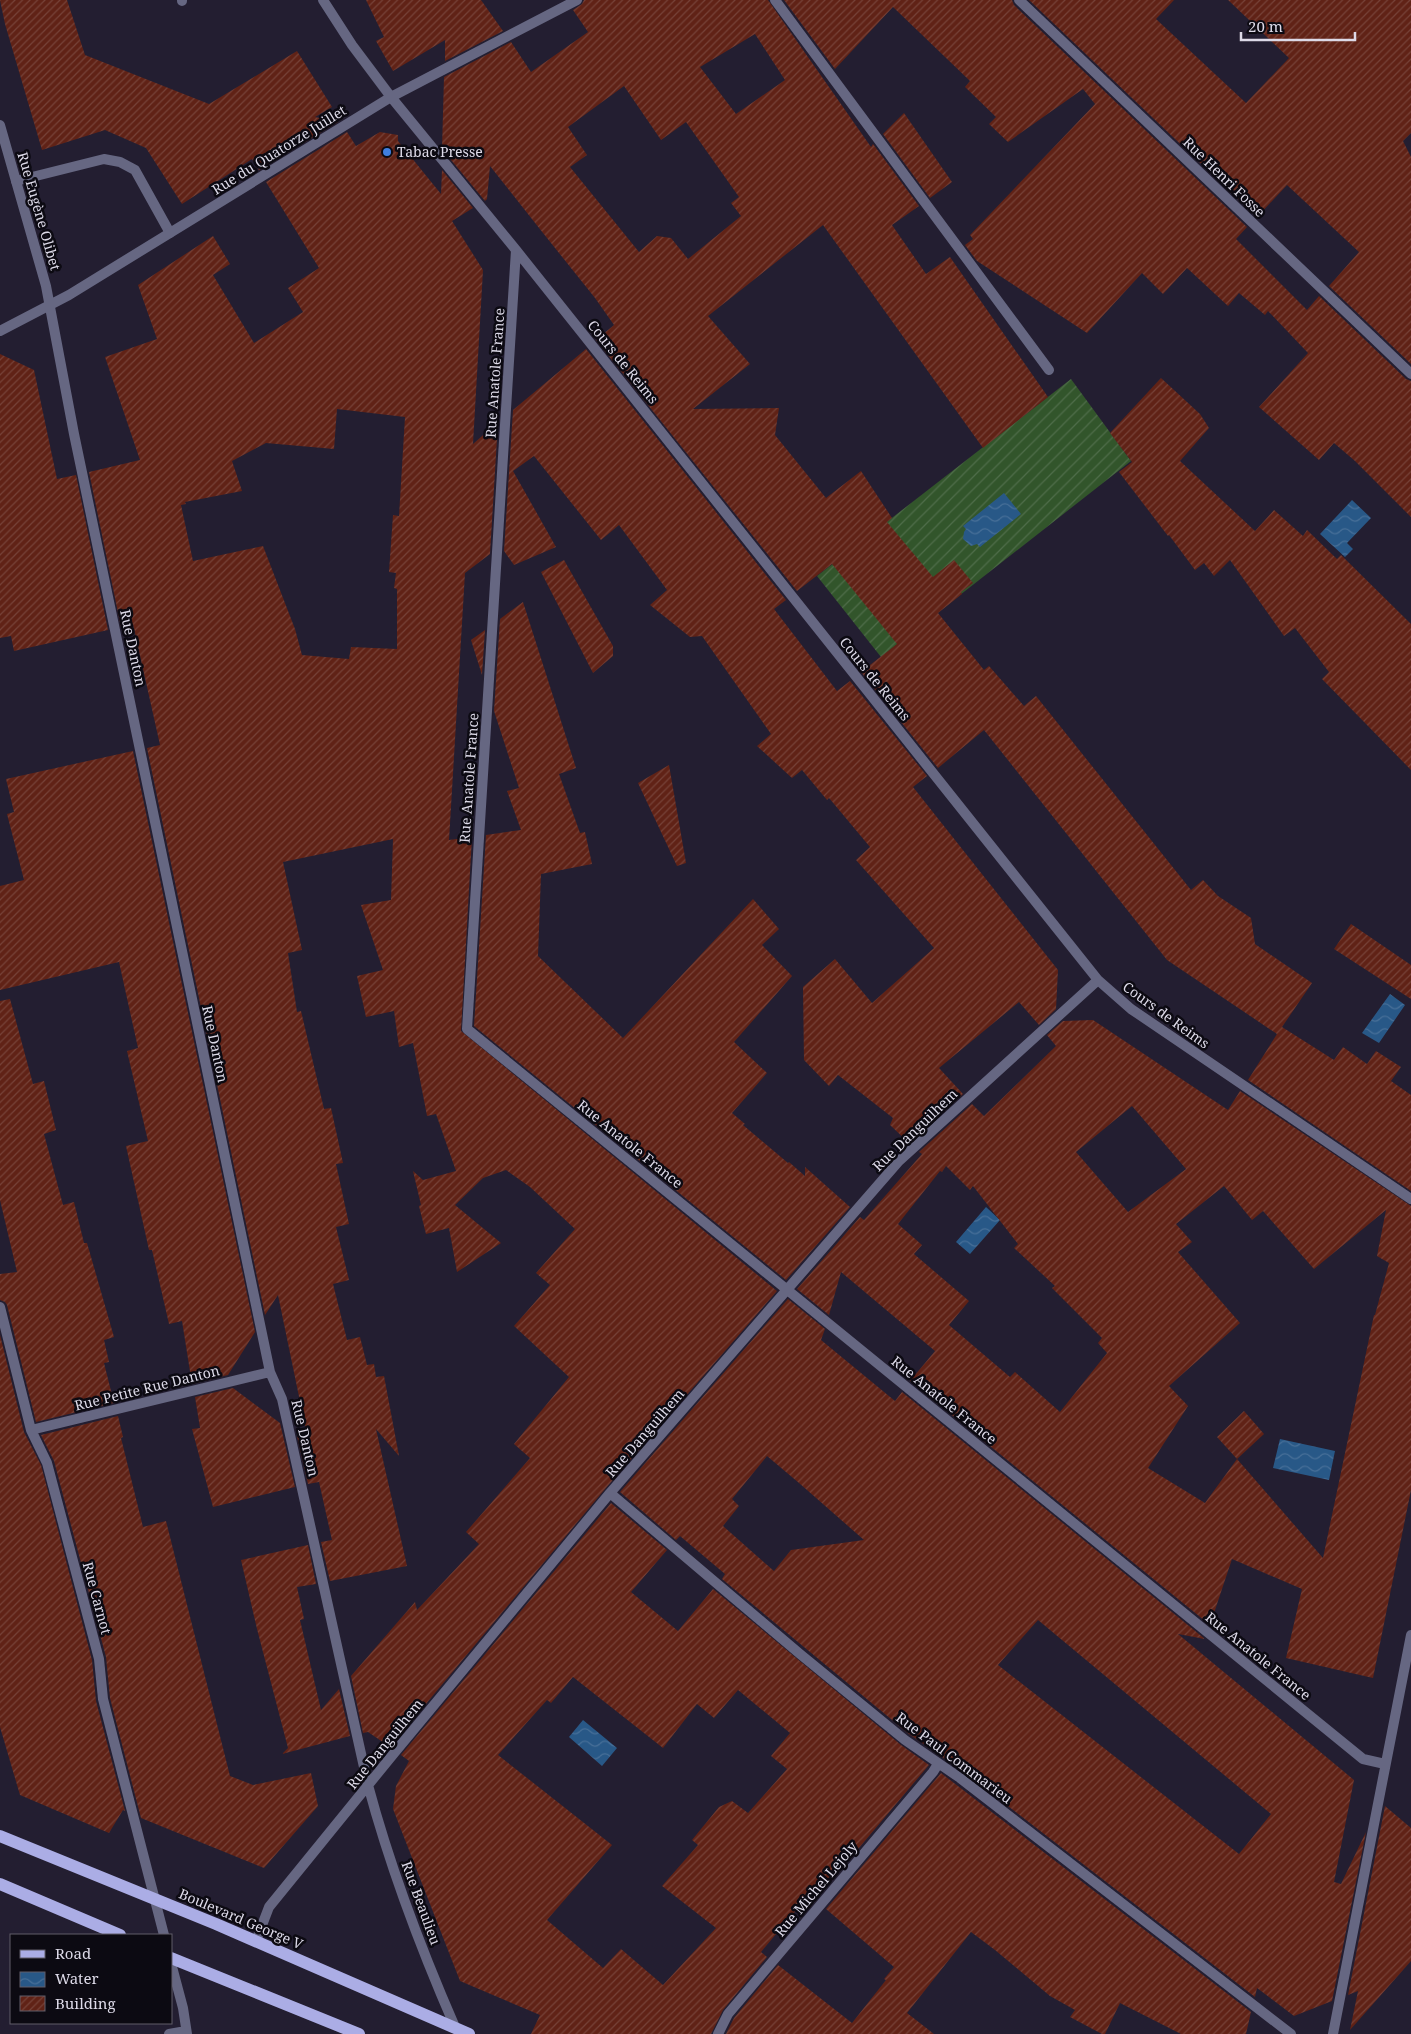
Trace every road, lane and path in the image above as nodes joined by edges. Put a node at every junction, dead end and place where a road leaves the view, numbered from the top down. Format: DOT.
graph roads {
  1 [pos="323,0"];
  2 [pos="577,0"];
  3 [pos="775,0"];
  4 [pos="1019,0"];
  5 [pos="392,97"];
  6 [pos="0,125"];
  7 [pos="16,182"];
  8 [pos="170,233"];
  9 [pos="516,250"];
  10 [pos="50,306"];
  11 [pos="0,332"];
  12 [pos="1049,370"];
  13 [pos="1411,374"];
  14 [pos="1098,980"];
  15 [pos="1411,1199"];
  16 [pos="788,1290"];
  17 [pos="0,1307"];
  18 [pos="270,1372"];
  19 [pos="31,1430"];
  20 [pos="610,1493"];
  21 [pos="1411,1635"];
  22 [pos="938,1764"];
  23 [pos="1385,1764"];
  24 [pos="368,1785"];
  25 [pos="0,1836"];
  26 [pos="0,1884"];
  27 [pos="155,1900"];
  28 [pos="118,1934"];
  29 [pos="164,1934"];
  30 [pos="256,1941"];
  31 [pos="172,1958"];
  32 [pos="172,1967"];
  33 [pos="455,2028"];
  34 [pos="187,2033"];
  35 [pos="169,2034"];
  36 [pos="360,2034"];
  37 [pos="469,2034"];
  38 [pos="718,2034"];
  39 [pos="1291,2034"];
  40 [pos="1333,2034"];
  1 -- 5 [label="street, Cours de Reims"];
  2 -- 5 [label="street, Rue du Quatorze Juillet"];
  3 -- 12 [label="street"];
  4 -- 13 [label="street, Rue Henri Fosse"];
  5 -- 8 [label="street, Rue du Quatorze Juillet"];
  5 -- 9 [label="street, Cours de Reims"];
  6 -- 7 [label="street, Rue Eugène Olibet"];
  7 -- 8 [label="street"];
  7 -- 10 [label="street, Rue Eugène Olibet"];
  8 -- 10 [label="street, Rue du Quatorze Juillet"];
  9 -- 14 [label="street, Cours de Reims"];
  9 -- 16 [label="street, Rue Anatole France"];
  10 -- 11 [label="street, Rue du Quatorze Juillet"];
  10 -- 18 [label="street, Rue Danton"];
  14 -- 15 [label="street, Cours de Reims"];
  14 -- 16 [label="street, Rue Danguilhem"];
  16 -- 20 [label="street, Rue Danguilhem"];
  16 -- 23 [label="street, Rue Anatole France"];
  17 -- 19 [label="street, Rue Carnot"];
  18 -- 19 [label="street, Rue Petite Rue Danton"];
  18 -- 24 [label="street, Rue Danton"];
  19 -- 27 [label="street, Rue Carnot"];
  20 -- 22 [label="street, Rue Paul Commarieu"];
  20 -- 24 [label="street, Rue Danguilhem"];
  21 -- 23 [label="street"];
  22 -- 38 [label="street, Rue Michel Lejoly"];
  22 -- 39 [label="street, Rue Paul Commarieu"];
  23 -- 40 [label="street"];
  24 -- 30 [label="street, Rue Danguilhem"];
  24 -- 33 [label="street, Rue Beaulieu"];
  25 -- 27 [label="main road, Boulevard George V"];
  26 -- 28 [label="main road"];
  27 -- 29 [label="street, Rue Carnot"];
  27 -- 30 [label="main road, Boulevard George V"];
  30 -- 33 [label="main road, Boulevard George V"];
  31 -- 36 [label="main road"];
  32 -- 34 [label="street"];
  33 -- 37 [label="main road, Boulevard George V"];
  34 -- 35 [label="street"];
}
